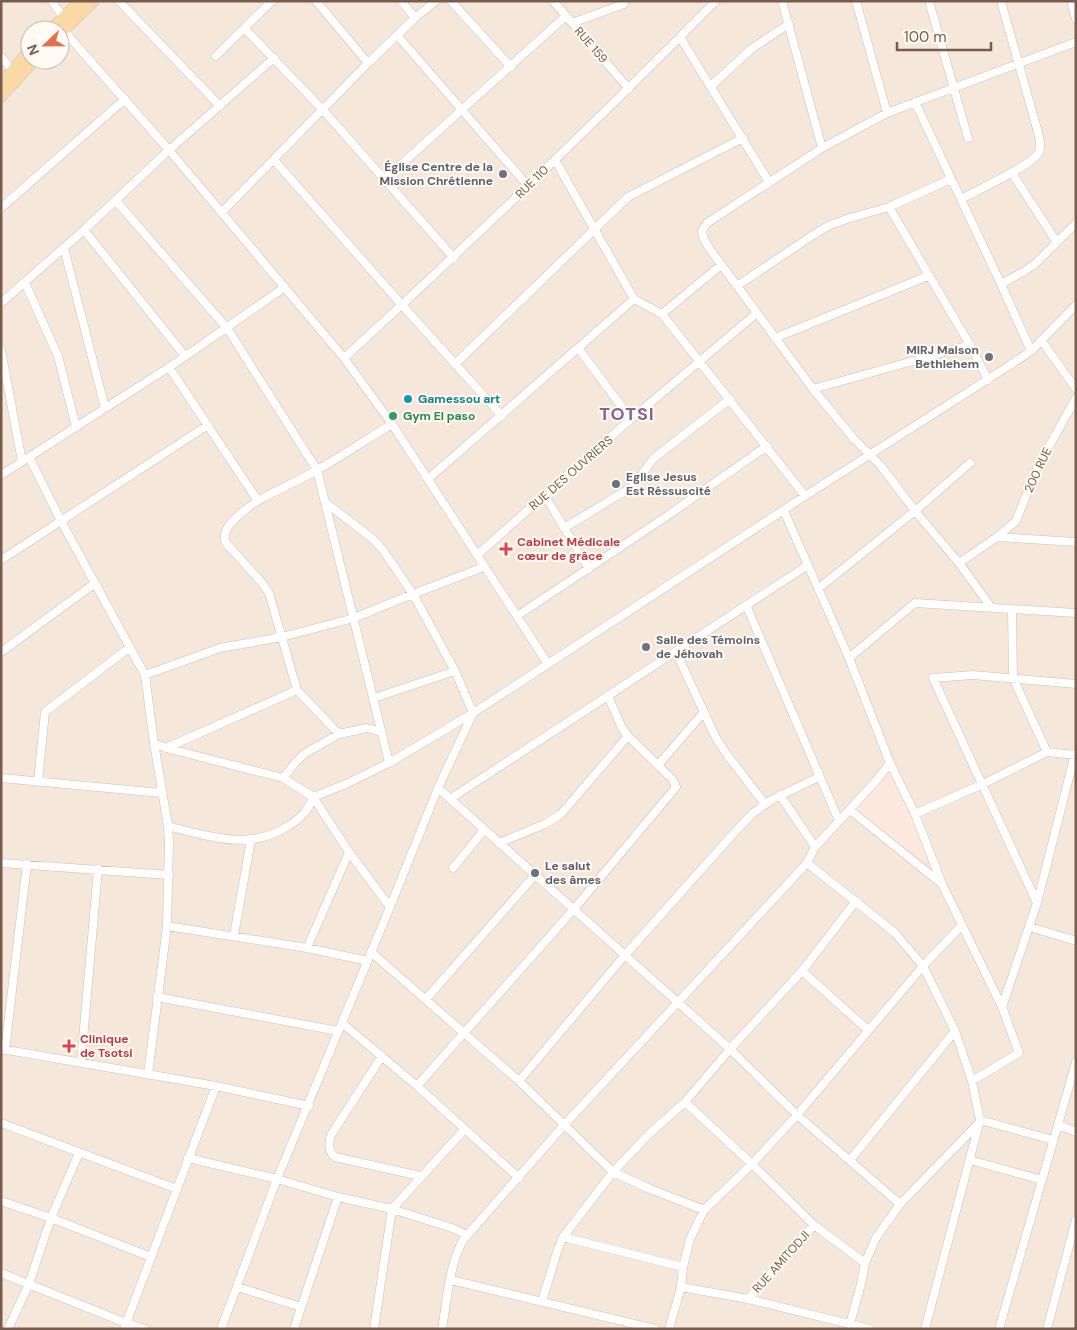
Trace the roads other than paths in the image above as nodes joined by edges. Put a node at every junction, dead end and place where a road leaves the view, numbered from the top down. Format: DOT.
graph roads {
  1 [pos="52,1"];
  2 [pos="80,1"];
  3 [pos="94,1"];
  4 [pos="119,1"];
  5 [pos="272,1"];
  6 [pos="316,1"];
  7 [pos="401,1"];
  8 [pos="436,1"];
  9 [pos="452,1"];
  10 [pos="553,1"];
  11 [pos="716,1"];
  12 [pos="782,1"];
  13 [pos="856,1"];
  14 [pos="929,1"];
  15 [pos="1001,1"];
  16 [pos="1071,1"];
  17 [pos="624,4"];
  18 [pos="566,16"];
  19 [pos="415,18"];
  20 [pos="61,20"];
  21 [pos="68,20"];
  22 [pos="1076,20"];
  23 [pos="70,22"];
  24 [pos="572,23"];
  25 [pos="789,24"];
  26 [pos="245,28"];
  27 [pos="70,34"];
  28 [pos="397,36"];
  29 [pos="680,38"];
  30 [pos="1076,42"];
  31 [pos="216,56"];
  32 [pos="1,57"];
  33 [pos="274,58"];
  34 [pos="20,62"];
  35 [pos="368,63"];
  36 [pos="1018,63"];
  37 [pos="511,67"];
  38 [pos="20,69"];
  39 [pos="9,76"];
  40 [pos="711,86"];
  41 [pos="954,87"];
  42 [pos="629,89"];
  43 [pos="1,97"];
  44 [pos="125,98"];
  45 [pos="914,102"];
  46 [pos="220,106"];
  47 [pos="324,110"];
  48 [pos="462,111"];
  49 [pos="887,113"];
  50 [pos="743,138"];
  51 [pos="968,138"];
  52 [pos="822,148"];
  53 [pos="169,150"];
  54 [pos="274,160"];
  55 [pos="554,160"];
  56 [pos="1012,173"];
  57 [pos="386,179"];
  58 [pos="951,179"];
  59 [pos="770,182"];
  60 [pos="528,186"];
  61 [pos="961,199"];
  62 [pos="116,201"];
  63 [pos="1,208"];
  64 [pos="889,208"];
  65 [pos="222,212"];
  66 [pos="1076,222"];
  67 [pos="595,229"];
  68 [pos="84,230"];
  69 [pos="1056,241"];
  70 [pos="64,248"];
  71 [pos="454,258"];
  72 [pos="721,265"];
  73 [pos="928,276"];
  74 [pos="25,283"];
  75 [pos="1001,284"];
  76 [pos="737,286"];
  77 [pos="285,287"];
  78 [pos="634,299"];
  79 [pos="1,302"];
  80 [pos="1076,305"];
  81 [pos="402,306"];
  82 [pos="758,313"];
  83 [pos="662,314"];
  84 [pos="227,328"];
  85 [pos="775,338"];
  86 [pos="1041,340"];
  87 [pos="970,345"];
  88 [pos="578,348"];
  89 [pos="1,350"];
  90 [pos="1031,350"];
  91 [pos="185,356"];
  92 [pos="344,358"];
  93 [pos="699,361"];
  94 [pos="455,364"];
  95 [pos="169,367"];
  96 [pos="988,380"];
  97 [pos="813,389"];
  98 [pos="1076,389"];
  99 [pos="1076,398"];
  100 [pos="730,399"];
  101 [pos="105,408"];
  102 [pos="502,416"];
  103 [pos="631,419"];
  104 [pos="392,424"];
  105 [pos="208,425"];
  106 [pos="76,427"];
  107 [pos="767,446"];
  108 [pos="871,455"];
  109 [pos="26,459"];
  110 [pos="970,463"];
  111 [pos="317,470"];
  112 [pos="1,475"];
  113 [pos="428,479"];
  114 [pos="545,496"];
  115 [pos="806,496"];
  116 [pos="258,502"];
  117 [pos="326,503"];
  118 [pos="784,511"];
  119 [pos="914,511"];
  120 [pos="61,521"];
  121 [pos="564,528"];
  122 [pos="997,538"];
  123 [pos="1076,542"];
  124 [pos="477,555"];
  125 [pos="1,560"];
  126 [pos="959,563"];
  127 [pos="808,564"];
  128 [pos="484,567"];
  129 [pos="589,569"];
  130 [pos="94,584"];
  131 [pos="819,588"];
  132 [pos="413,594"];
  133 [pos="746,605"];
  134 [pos="992,607"];
  135 [pos="1012,610"];
  136 [pos="1076,614"];
  137 [pos="517,616"];
  138 [pos="354,618"];
  139 [pos="282,636"];
  140 [pos="130,647"];
  141 [pos="1,652"];
  142 [pos="676,652"];
  143 [pos="850,658"];
  144 [pos="548,664"];
  145 [pos="454,671"];
  146 [pos="146,675"];
  147 [pos="1013,678"];
  148 [pos="1076,684"];
  149 [pos="297,690"];
  150 [pos="608,696"];
  151 [pos="374,698"];
  152 [pos="704,712"];
  153 [pos="473,714"];
  154 [pos="382,732"];
  155 [pos="339,734"];
  156 [pos="628,736"];
  157 [pos="154,743"];
  158 [pos="166,748"];
  159 [pos="1048,752"];
  160 [pos="1075,754"];
  161 [pos="389,763"];
  162 [pos="890,763"];
  163 [pos="658,765"];
  164 [pos="819,777"];
  165 [pos="1,778"];
  166 [pos="283,778"];
  167 [pos="38,781"];
  168 [pos="983,784"];
  169 [pos="438,788"];
  170 [pos="161,793"];
  171 [pos="780,795"];
  172 [pos="313,797"];
  173 [pos="450,800"];
  174 [pos="766,804"];
  175 [pos="850,810"];
  176 [pos="915,814"];
  177 [pos="839,821"];
  178 [pos="168,826"];
  179 [pos="484,830"];
  180 [pos="251,840"];
  181 [pos="500,843"];
  182 [pos="815,846"];
  183 [pos="349,852"];
  184 [pos="1,863"];
  185 [pos="807,863"];
  186 [pos="27,864"];
  187 [pos="453,868"];
  188 [pos="98,869"];
  189 [pos="169,875"];
  190 [pos="536,875"];
  191 [pos="942,884"];
  192 [pos="856,901"];
  193 [pos="1037,903"];
  194 [pos="390,907"];
  195 [pos="574,910"];
  196 [pos="962,925"];
  197 [pos="167,926"];
  198 [pos="1030,928"];
  199 [pos="234,935"];
  200 [pos="1076,941"];
  201 [pos="307,948"];
  202 [pos="371,952"];
  203 [pos="624,954"];
  204 [pos="368,961"];
  205 [pos="923,966"];
  206 [pos="802,971"];
  207 [pos="157,997"];
  208 [pos="426,999"];
  209 [pos="678,1002"];
  210 [pos="1002,1008"];
  211 [pos="342,1023"];
  212 [pos="868,1030"];
  213 [pos="338,1031"];
  214 [pos="955,1031"];
  215 [pos="464,1034"];
  216 [pos="3,1049"];
  217 [pos="730,1049"];
  218 [pos="382,1056"];
  219 [pos="81,1062"];
  220 [pos="1076,1062"];
  221 [pos="148,1074"];
  222 [pos="972,1080"];
  223 [pos="519,1081"];
  224 [pos="216,1086"];
  225 [pos="417,1086"];
  226 [pos="685,1102"];
  227 [pos="309,1106"];
  228 [pos="797,1115"];
  229 [pos="980,1122"];
  230 [pos="1,1123"];
  231 [pos="565,1124"];
  232 [pos="1058,1126"];
  233 [pos="464,1130"];
  234 [pos="1076,1132"];
  235 [pos="1053,1140"];
  236 [pos="79,1152"];
  237 [pos="188,1158"];
  238 [pos="850,1160"];
  239 [pos="970,1160"];
  240 [pos="752,1164"];
  241 [pos="613,1172"];
  242 [pos="420,1176"];
  243 [pos="519,1178"];
  244 [pos="277,1179"];
  245 [pos="1042,1180"];
  246 [pos="177,1189"];
  247 [pos="338,1197"];
  248 [pos="1,1201"];
  249 [pos="900,1204"];
  250 [pos="392,1208"];
  251 [pos="704,1210"];
  252 [pos="51,1218"];
  253 [pos="1076,1220"];
  254 [pos="814,1225"];
  255 [pos="467,1235"];
  256 [pos="563,1236"];
  257 [pos="151,1257"];
  258 [pos="865,1263"];
  259 [pos="683,1267"];
  260 [pos="1,1273"];
  261 [pos="451,1280"];
  262 [pos="29,1284"];
  263 [pos="238,1287"];
  264 [pos="681,1287"];
  265 [pos="748,1299"];
  266 [pos="542,1301"];
  267 [pos="301,1307"];
  268 [pos="850,1324"];
  269 [pos="125,1326"];
  270 [pos="8,1329"];
  271 [pos="145,1329"];
  272 [pos="221,1329"];
  273 [pos="294,1329"];
  274 [pos="374,1329"];
  275 [pos="442,1329"];
  276 [pos="654,1329"];
  277 [pos="669,1329"];
  278 [pos="869,1329"];
  279 [pos="925,1329"];
  280 [pos="999,1329"];
  281 [pos="1047,1329"];
  1 -- 20 [label="street"];
  2 -- 21 [label="main road"];
  3 -- 23 [label="main road"];
  4 -- 46 [label="street"];
  5 -- 26 [label="street"];
  6 -- 35 [label="street"];
  7 -- 19 [label="street"];
  8 -- 19 [label="street"];
  9 -- 37 [label="street"];
  10 -- 18 [label="street, RUE 159"];
  11 -- 29 [label="street, RUE 110"];
  12 -- 25 [label="street"];
  13 -- 49 [label="street"];
  14 -- 41 [label="street"];
  15 -- 36 [label="street"];
  16 -- 22 [label="street"];
  17 -- 24 [label="street"];
  18 -- 24 [label="street, RUE 159"];
  18 -- 37 [label="street"];
  19 -- 28 [label="street"];
  24 -- 42 [label="street, RUE 159"];
  25 -- 40 [label="street"];
  25 -- 52 [label="street"];
  26 -- 31 [label="street"];
  26 -- 33 [label="street"];
  27 -- 44 [label="street"];
  28 -- 35 [label="street"];
  28 -- 48 [label="street"];
  29 -- 40 [label="street"];
  29 -- 42 [label="street, RUE 110"];
  30 -- 36 [label="street"];
  32 -- 39 [label="street"];
  33 -- 46 [label="street"];
  33 -- 47 [label="street"];
  34 -- 39 [label="main road"];
  35 -- 47 [label="street"];
  36 -- 41 [label="street"];
  36 -- 56 [label="street"];
  37 -- 48 [label="street"];
  38 -- 39 [label="main road"];
  39 -- 43 [label="main road"];
  40 -- 50 [label="street"];
  41 -- 45 [label="street"];
  41 -- 51 [label="street"];
  42 -- 55 [label="street, RUE 110"];
  44 -- 53 [label="street"];
  44 -- 63 [label="street"];
  45 -- 49 [label="street"];
  45 -- 58 [label="street"];
  46 -- 53 [label="street"];
  47 -- 54 [label="street"];
  47 -- 57 [label="street"];
  48 -- 57 [label="street"];
  48 -- 60 [label="street"];
  49 -- 52 [label="street"];
  50 -- 59 [label="street"];
  50 -- 67 [label="street"];
  52 -- 59 [label="street"];
  53 -- 62 [label="street"];
  53 -- 65 [label="street"];
  54 -- 65 [label="street"];
  54 -- 81 [label="street"];
  55 -- 60 [label="street, RUE 110"];
  55 -- 67 [label="street"];
  56 -- 61 [label="street"];
  56 -- 69 [label="street"];
  57 -- 71 [label="street"];
  58 -- 61 [label="street"];
  58 -- 64 [label="street"];
  59 -- 72 [label="street"];
  60 -- 71 [label="street, RUE 110"];
  61 -- 75 [label="street"];
  62 -- 68 [label="street"];
  62 -- 84 [label="street"];
  64 -- 73 [label="street"];
  64 -- 76 [label="street"];
  65 -- 77 [label="street"];
  66 -- 69 [label="street"];
  67 -- 78 [label="street"];
  67 -- 94 [label="street"];
  68 -- 70 [label="street"];
  68 -- 91 [label="street"];
  69 -- 75 [label="street"];
  70 -- 74 [label="street"];
  70 -- 101 [label="street"];
  71 -- 81 [label="street, RUE 110"];
  72 -- 76 [label="street"];
  72 -- 83 [label="street"];
  73 -- 85 [label="street"];
  73 -- 87 [label="street"];
  74 -- 79 [label="street"];
  74 -- 106 [label="street"];
  75 -- 90 [label="street"];
  76 -- 82 [label="street"];
  77 -- 84 [label="street"];
  77 -- 92 [label="street"];
  78 -- 83 [label="street"];
  78 -- 88 [label="street"];
  80 -- 86 [label="street"];
  81 -- 92 [label="street, RUE 110"];
  81 -- 94 [label="street"];
  82 -- 85 [label="street"];
  82 -- 93 [label="street, RUE DES OUVRIERS"];
  83 -- 93 [label="street"];
  84 -- 91 [label="street"];
  84 -- 111 [label="street"];
  85 -- 97 [label="street"];
  86 -- 90 [label="street"];
  86 -- 98 [label="street"];
  87 -- 96 [label="street"];
  87 -- 97 [label="street"];
  88 -- 102 [label="street"];
  88 -- 103 [label="street"];
  89 -- 109 [label="street"];
  90 -- 96 [label="street"];
  91 -- 95 [label="street"];
  92 -- 104 [label="street"];
  93 -- 100 [label="street"];
  93 -- 103 [label="street, RUE DES OUVRIERS"];
  94 -- 102 [label="street"];
  95 -- 101 [label="street"];
  95 -- 105 [label="street"];
  96 -- 108 [label="street"];
  97 -- 108 [label="street"];
  99 -- 122 [label="street, 200 RUE"];
  100 -- 107 [label="street"];
  100 -- 121 [label="street"];
  101 -- 106 [label="street"];
  102 -- 113 [label="street"];
  103 -- 114 [label="street, RUE DES OUVRIERS"];
  104 -- 111 [label="street"];
  104 -- 113 [label="street"];
  105 -- 116 [label="street"];
  105 -- 120 [label="street"];
  106 -- 109 [label="street"];
  107 -- 115 [label="street"];
  107 -- 129 [label="street"];
  108 -- 115 [label="street"];
  108 -- 119 [label="street"];
  109 -- 112 [label="street"];
  109 -- 120 [label="street"];
  110 -- 119 [label="street"];
  111 -- 116 [label="street"];
  111 -- 117 [label="street"];
  113 -- 124 [label="street"];
  114 -- 121 [label="street"];
  114 -- 124 [label="street, RUE DES OUVRIERS"];
  115 -- 118 [label="street"];
  116 -- 139 [label="street"];
  117 -- 132 [label="street"];
  117 -- 138 [label="street"];
  118 -- 127 [label="street"];
  118 -- 144 [label="street"];
  119 -- 126 [label="street"];
  119 -- 131 [label="street"];
  120 -- 125 [label="street"];
  120 -- 130 [label="street"];
  121 -- 129 [label="street"];
  122 -- 123 [label="street"];
  122 -- 126 [label="street, 200 RUE"];
  124 -- 128 [label="street"];
  126 -- 134 [label="street"];
  127 -- 131 [label="street"];
  127 -- 133 [label="street"];
  128 -- 132 [label="street"];
  128 -- 137 [label="street"];
  129 -- 137 [label="street"];
  130 -- 140 [label="street"];
  130 -- 141 [label="street"];
  131 -- 143 [label="street"];
  132 -- 138 [label="street"];
  132 -- 145 [label="street"];
  133 -- 142 [label="street"];
  133 -- 164 [label="street"];
  134 -- 135 [label="street"];
  134 -- 143 [label="street"];
  135 -- 136 [label="street"];
  135 -- 147 [label="street"];
  137 -- 144 [label="street"];
  138 -- 139 [label="street"];
  138 -- 151 [label="street"];
  139 -- 146 [label="street"];
  139 -- 149 [label="street"];
  140 -- 146 [label="street"];
  140 -- 167 [label="street"];
  142 -- 150 [label="street"];
  142 -- 152 [label="street"];
  143 -- 162 [label="street"];
  144 -- 153 [label="street"];
  145 -- 151 [label="street"];
  145 -- 153 [label="street"];
  146 -- 157 [label="street"];
  147 -- 148 [label="street"];
  147 -- 159 [label="street"];
  147 -- 168 [label="street"];
  149 -- 155 [label="street"];
  149 -- 158 [label="street"];
  150 -- 156 [label="street"];
  150 -- 173 [label="street"];
  151 -- 154 [label="street"];
  152 -- 163 [label="street"];
  152 -- 174 [label="street"];
  153 -- 161 [label="street"];
  153 -- 169 [label="street"];
  154 -- 155 [label="street"];
  154 -- 161 [label="street"];
  155 -- 166 [label="street"];
  156 -- 163 [label="street"];
  156 -- 181 [label="street"];
  157 -- 158 [label="street"];
  157 -- 170 [label="street"];
  158 -- 166 [label="street"];
  159 -- 160 [label="street"];
  159 -- 168 [label="street"];
  160 -- 193 [label="street"];
  161 -- 172 [label="street"];
  162 -- 175 [label="street"];
  162 -- 176 [label="street"];
  163 -- 195 [label="street"];
  164 -- 171 [label="street"];
  164 -- 177 [label="street"];
  165 -- 167 [label="street"];
  166 -- 172 [label="street"];
  167 -- 170 [label="street"];
  168 -- 176 [label="street"];
  168 -- 193 [label="street"];
  169 -- 173 [label="street"];
  169 -- 194 [label="street"];
  170 -- 178 [label="street"];
  171 -- 174 [label="street"];
  171 -- 182 [label="street"];
  172 -- 180 [label="street"];
  172 -- 183 [label="street"];
  173 -- 179 [label="street"];
  174 -- 203 [label="street"];
  175 -- 177 [label="street"];
  175 -- 191 [label="street"];
  176 -- 191 [label="street"];
  177 -- 182 [label="street"];
  178 -- 180 [label="street"];
  178 -- 189 [label="street"];
  179 -- 181 [label="street"];
  179 -- 187 [label="street"];
  180 -- 199 [label="street"];
  181 -- 190 [label="street"];
  182 -- 185 [label="street"];
  183 -- 194 [label="street"];
  183 -- 201 [label="street"];
  184 -- 186 [label="street"];
  185 -- 192 [label="street"];
  185 -- 209 [label="street"];
  186 -- 188 [label="street"];
  186 -- 216 [label="street"];
  188 -- 189 [label="street"];
  188 -- 219 [label="street"];
  189 -- 197 [label="street"];
  190 -- 195 [label="street"];
  190 -- 208 [label="street"];
  191 -- 196 [label="street"];
  192 -- 205 [label="street"];
  192 -- 206 [label="street"];
  193 -- 198 [label="street"];
  194 -- 202 [label="street"];
  195 -- 203 [label="street"];
  195 -- 215 [label="street"];
  196 -- 205 [label="street"];
  196 -- 210 [label="street"];
  197 -- 199 [label="street"];
  197 -- 207 [label="street"];
  198 -- 200 [label="street"];
  198 -- 210 [label="street"];
  199 -- 201 [label="street"];
  201 -- 204 [label="street"];
  202 -- 204 [label="street"];
  202 -- 208 [label="street"];
  203 -- 209 [label="street"];
  203 -- 223 [label="street"];
  204 -- 211 [label="street"];
  205 -- 212 [label="street"];
  205 -- 214 [label="street"];
  206 -- 212 [label="street"];
  206 -- 217 [label="street"];
  207 -- 213 [label="street"];
  207 -- 221 [label="street"];
  208 -- 215 [label="street"];
  209 -- 217 [label="street"];
  209 -- 231 [label="street"];
  210 -- 222 [label="street"];
  211 -- 213 [label="street"];
  211 -- 218 [label="street"];
  212 -- 228 [label="street"];
  213 -- 227 [label="street"];
  214 -- 222 [label="street"];
  214 -- 238 [label="street"];
  215 -- 223 [label="street"];
  215 -- 225 [label="street"];
  216 -- 219 [label="street"];
  217 -- 226 [label="street"];
  217 -- 228 [label="street"];
  218 -- 225 [label="street"];
  218 -- 242 [label="street"];
  219 -- 221 [label="street"];
  220 -- 232 [label="street"];
  221 -- 224 [label="street"];
  222 -- 229 [label="street"];
  223 -- 231 [label="street"];
  224 -- 227 [label="street"];
  224 -- 237 [label="street"];
  225 -- 233 [label="street"];
  226 -- 240 [label="street"];
  226 -- 241 [label="street"];
  227 -- 244 [label="street"];
  228 -- 238 [label="street"];
  228 -- 240 [label="street"];
  229 -- 235 [label="street"];
  229 -- 239 [label="street"];
  229 -- 249 [label="street"];
  230 -- 236 [label="street"];
  231 -- 241 [label="street"];
  231 -- 243 [label="street"];
  232 -- 234 [label="street"];
  232 -- 235 [label="street"];
  233 -- 242 [label="street"];
  233 -- 243 [label="street"];
  235 -- 245 [label="street"];
  236 -- 246 [label="street"];
  236 -- 252 [label="street"];
  237 -- 244 [label="street"];
  237 -- 246 [label="street"];
  238 -- 249 [label="street"];
  239 -- 245 [label="street"];
  239 -- 279 [label="street"];
  240 -- 251 [label="street"];
  240 -- 254 [label="street"];
  241 -- 251 [label="street"];
  241 -- 256 [label="street"];
  242 -- 250 [label="street"];
  243 -- 255 [label="street"];
  244 -- 247 [label="street"];
  244 -- 263 [label="street"];
  245 -- 280 [label="street"];
  246 -- 257 [label="street"];
  247 -- 250 [label="street"];
  247 -- 267 [label="street"];
  248 -- 252 [label="street"];
  249 -- 258 [label="street"];
  250 -- 255 [label="street"];
  250 -- 274 [label="street"];
  251 -- 259 [label="street"];
  252 -- 257 [label="street"];
  252 -- 262 [label="street"];
  253 -- 281 [label="street"];
  254 -- 258 [label="street"];
  254 -- 265 [label="street, RUE AMITODJI"];
  255 -- 261 [label="street"];
  256 -- 259 [label="street"];
  256 -- 266 [label="street"];
  257 -- 269 [label="street"];
  258 -- 268 [label="street"];
  259 -- 264 [label="street"];
  260 -- 262 [label="street"];
  261 -- 266 [label="street"];
  261 -- 275 [label="street"];
  262 -- 269 [label="street"];
  262 -- 270 [label="street"];
  263 -- 267 [label="street"];
  263 -- 272 [label="street"];
  264 -- 265 [label="street"];
  264 -- 277 [label="street"];
  265 -- 268 [label="street"];
  266 -- 276 [label="street"];
  267 -- 273 [label="street"];
  268 -- 278 [label="street"];
  269 -- 271 [label="street"];
}
